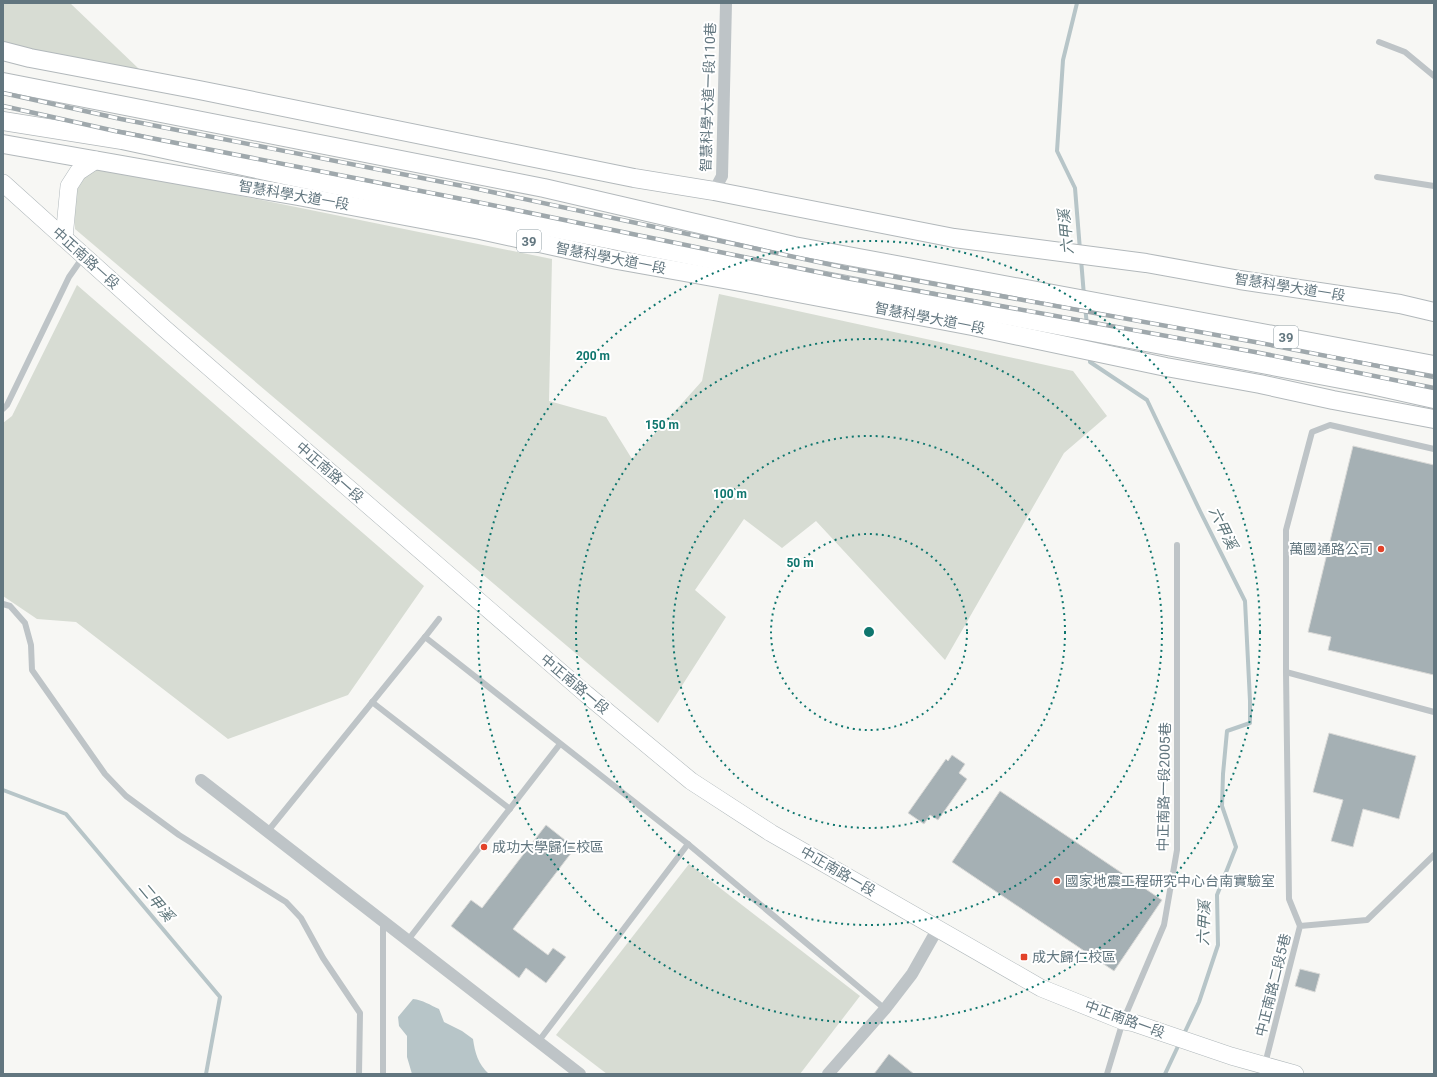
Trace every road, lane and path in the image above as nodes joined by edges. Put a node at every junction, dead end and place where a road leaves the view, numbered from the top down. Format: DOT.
graph roads {
  1 [pos="726,3"];
  2 [pos="1379,42"];
  3 [pos="3,51"];
  4 [pos="1434,76"];
  5 [pos="3,82"];
  6 [pos="3,121"];
  7 [pos="3,144"];
  8 [pos="96,160"];
  9 [pos="1377,177"];
  10 [pos="3,182"];
  11 [pos="1434,186"];
  12 [pos="714,191"];
  13 [pos="375,193"];
  14 [pos="447,224"];
  15 [pos="64,238"];
  16 [pos="84,256"];
  17 [pos="1434,312"];
  18 [pos="1434,365"];
  19 [pos="1260,384"];
  20 [pos="1367,384"];
  21 [pos="1434,399"];
  22 [pos="3,409"];
  23 [pos="1434,419"];
  24 [pos="1434,449"];
  25 [pos="1177,545"];
  26 [pos="3,604"];
  27 [pos="439,620"];
  28 [pos="425,637"];
  29 [pos="1286,672"];
  30 [pos="372,702"];
  31 [pos="1434,712"];
  32 [pos="560,744"];
  33 [pos="201,780"];
  34 [pos="510,808"];
  35 [pos="268,832"];
  36 [pos="688,844"];
  37 [pos="1434,855"];
  38 [pos="383,921"];
  39 [pos="1300,926"];
  40 [pos="938,928"];
  41 [pos="408,940"];
  42 [pos="885,1008"];
  43 [pos="1128,1022"];
  44 [pos="538,1042"];
  45 [pos="1265,1066"];
  46 [pos="359,1074"];
  47 [pos="383,1074"];
  48 [pos="580,1074"];
  49 [pos="828,1074"];
  50 [pos="1108,1074"];
  51 [pos="1297,1074"];
  1 -- 12 [label="street, 智慧科學大道一段110巷"];
  2 -- 4 [label="lane"];
  3 -- 12 [label="main road"];
  5 -- 18 [label="main road, 39"];
  6 -- 13 [label="main road, 智慧科學大道一段 / 39"];
  7 -- 8 [label="main road, 智慧科學大道一段 / 39"];
  8 -- 14 [label="main road, 智慧科學大道一段 / 39"];
  8 -- 15 [label="street"];
  9 -- 11 [label="lane"];
  10 -- 15 [label="street, 中正南路一段"];
  12 -- 17 [label="main road, 智慧科學大道一段"];
  13 -- 14 [label="main road"];
  13 -- 20 [label="main road, 智慧科學大道一段 / 39"];
  14 -- 19 [label="main road, 智慧科學大道一段 / 39"];
  15 -- 16 [label="street, 中正南路一段"];
  16 -- 22 [label="lane"];
  16 -- 40 [label="street, 中正南路一段"];
  19 -- 20 [label="main road"];
  19 -- 23 [label="main road, 39"];
  20 -- 21 [label="main road, 39"];
  24 -- 29 [label="lane"];
  25 -- 43 [label="lane, 中正南路一段2005巷"];
  26 -- 46 [label="lane"];
  27 -- 28 [label="lane"];
  28 -- 30 [label="lane"];
  28 -- 32 [label="lane"];
  29 -- 31 [label="lane"];
  29 -- 39 [label="lane"];
  30 -- 34 [label="lane"];
  30 -- 35 [label="lane"];
  32 -- 34 [label="lane"];
  32 -- 36 [label="lane"];
  33 -- 35 [label="street"];
  34 -- 41 [label="lane"];
  35 -- 38 [label="street"];
  36 -- 42 [label="lane"];
  36 -- 44 [label="lane"];
  37 -- 39 [label="lane, 中正南路二段5巷"];
  38 -- 41 [label="street"];
  38 -- 47 [label="lane"];
  39 -- 45 [label="lane, 中正南路二段5巷"];
  40 -- 42 [label="street"];
  40 -- 43 [label="street, 中正南路一段"];
  41 -- 44 [label="street"];
  42 -- 49 [label="street"];
  43 -- 45 [label="street, 中正南路一段"];
  43 -- 50 [label="lane, 中正南路一段2005巷"];
  44 -- 48 [label="street"];
  45 -- 51 [label="street, 中正南路一段"];
}
